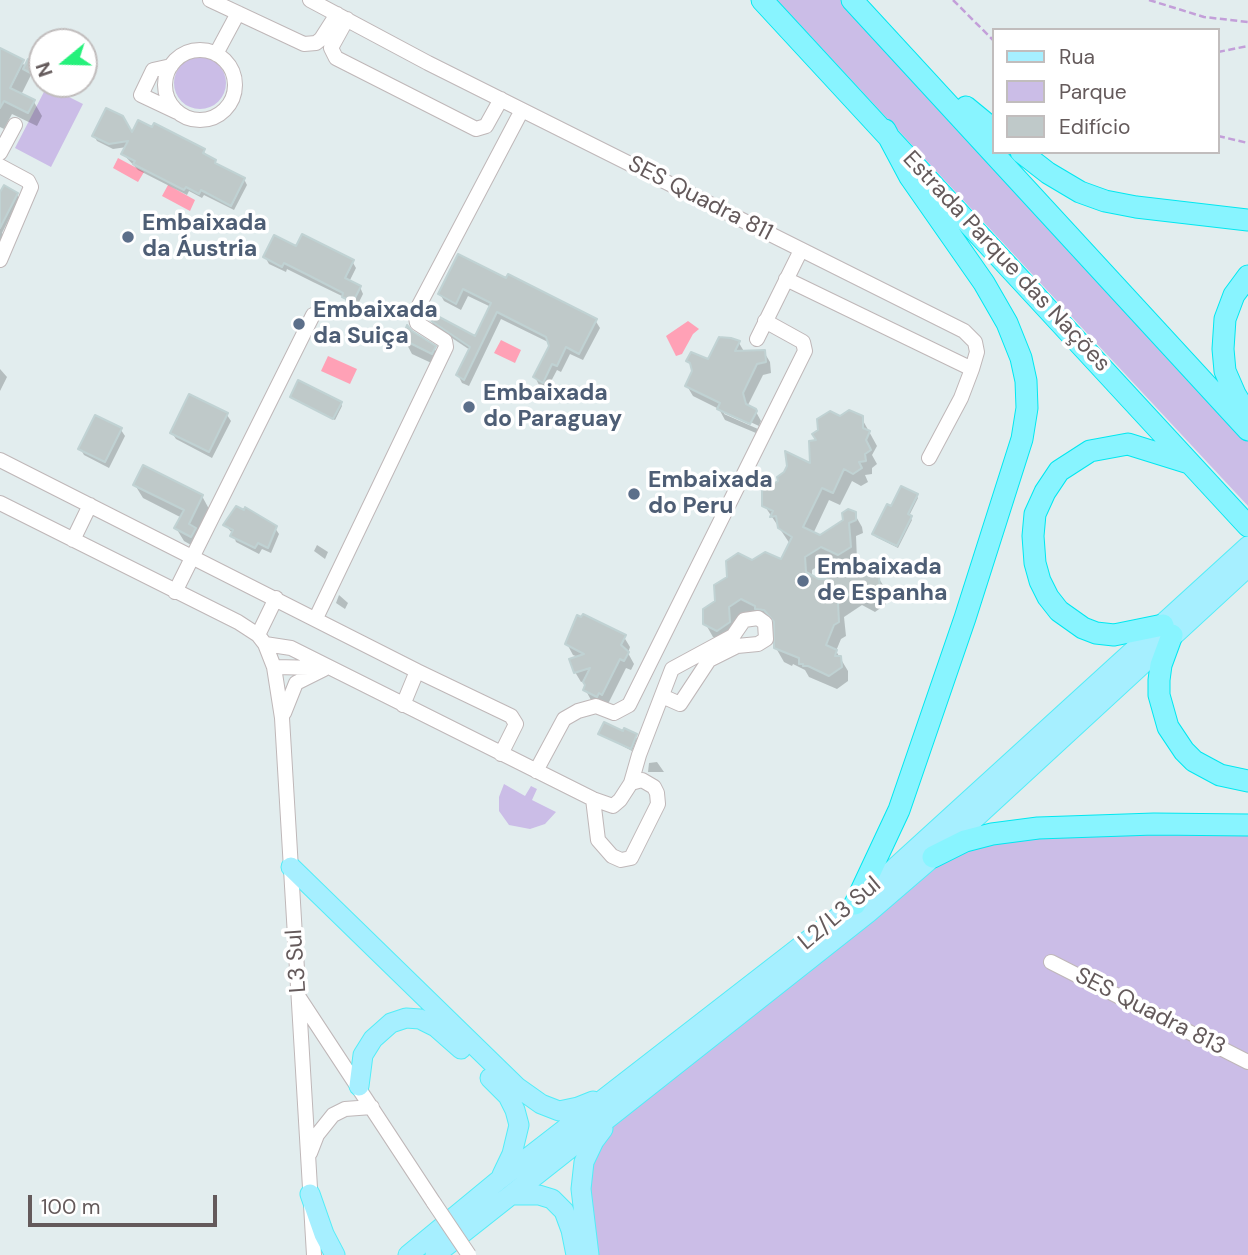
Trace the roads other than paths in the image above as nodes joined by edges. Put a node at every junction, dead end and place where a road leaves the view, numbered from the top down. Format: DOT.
graph roads {
  1 [pos="210,0"];
  2 [pos="310,0"];
  3 [pos="762,0"];
  4 [pos="852,0"];
  5 [pos="238,13"];
  6 [pos="342,17"];
  7 [pos="216,54"];
  8 [pos="904,55"];
  9 [pos="171,66"];
  10 [pos="501,99"];
  11 [pos="522,110"];
  12 [pos="177,112"];
  13 [pos="15,124"];
  14 [pos="992,128"];
  15 [pos="885,130"];
  16 [pos="992,151"];
  17 [pos="0,153"];
  18 [pos="995,154"];
  19 [pos="1024,154"];
  20 [pos="0,166"];
  21 [pos="1248,220"];
  22 [pos="801,250"];
  23 [pos="1,254"];
  24 [pos="1248,276"];
  25 [pos="786,279"];
  26 [pos="313,315"];
  27 [pos="765,321"];
  28 [pos="757,338"];
  29 [pos="972,369"];
  30 [pos="1248,417"];
  31 [pos="1248,430"];
  32 [pos="929,457"];
  33 [pos="0,460"];
  34 [pos="1192,464"];
  35 [pos="0,503"];
  36 [pos="90,505"];
  37 [pos="1241,518"];
  38 [pos="73,540"];
  39 [pos="1248,546"];
  40 [pos="193,556"];
  41 [pos="1248,567"];
  42 [pos="176,592"];
  43 [pos="276,598"];
  44 [pos="316,618"];
  45 [pos="1168,630"];
  46 [pos="262,639"];
  47 [pos="735,641"];
  48 [pos="704,657"];
  49 [pos="274,667"];
  50 [pos="328,668"];
  51 [pos="417,671"];
  52 [pos="662,695"];
  53 [pos="403,705"];
  54 [pos="282,718"];
  55 [pos="501,754"];
  56 [pos="536,771"];
  57 [pos="1248,781"];
  58 [pos="631,783"];
  59 [pos="593,799"];
  60 [pos="1248,825"];
  61 [pos="933,856"];
  62 [pos="291,867"];
  63 [pos="855,904"];
  64 [pos="1051,962"];
  65 [pos="299,998"];
  66 [pos="1248,1062"];
  67 [pos="359,1086"];
  68 [pos="613,1092"];
  69 [pos="372,1107"];
  70 [pos="615,1113"];
  71 [pos="308,1157"];
  72 [pos="506,1187"];
  73 [pos="310,1194"];
  74 [pos="314,1255"];
  75 [pos="335,1255"];
  76 [pos="408,1255"];
  77 [pos="435,1255"];
  78 [pos="469,1255"];
  79 [pos="576,1255"];
  80 [pos="589,1255"];
  1 -- 5 [label="street"];
  2 -- 6 [label="street, SES Quadra 811"];
  3 -- 15 [label="highway, Estrada Parque das Nações"];
  4 -- 8 [label="highway"];
  5 -- 6 [label="street"];
  5 -- 7 [label="street"];
  6 -- 10 [label="street, SES Quadra 811"];
  6 -- 10 [label="street"];
  7 -- 9 [label="street"];
  7 -- 12 [label="street"];
  8 -- 14 [label="highway"];
  8 -- 16 [label="highway"];
  9 -- 12 [label="street"];
  9 -- 12 [label="street"];
  10 -- 11 [label="street, SES Quadra 811"];
  11 -- 22 [label="street, SES Quadra 811"];
  11 -- 44 [label="street"];
  13 -- 17 [label="street"];
  15 -- 34 [label="highway, Estrada Parque das Nações"];
  15 -- 63 [label="highway"];
  18 -- 31 [label="highway"];
  19 -- 21 [label="highway"];
  20 -- 23 [label="street"];
  22 -- 25 [label="street"];
  22 -- 29 [label="street, SES Quadra 811"];
  24 -- 30 [label="highway"];
  25 -- 27 [label="street"];
  25 -- 29 [label="street"];
  26 -- 40 [label="street"];
  27 -- 28 [label="street"];
  27 -- 56 [label="street"];
  29 -- 32 [label="street, SES Quadra 811"];
  33 -- 36 [label="street"];
  34 -- 37 [label="highway, Estrada Parque das Nações"];
  34 -- 45 [label="highway"];
  35 -- 38 [label="street"];
  36 -- 38 [label="street"];
  36 -- 40 [label="street"];
  38 -- 42 [label="street"];
  39 -- 45 [label="main road, L2/L3 Sul"];
  40 -- 42 [label="street"];
  40 -- 43 [label="street"];
  41 -- 45 [label="main road, L2/L3 Sul"];
  42 -- 46 [label="street"];
  43 -- 44 [label="street"];
  43 -- 46 [label="street"];
  44 -- 51 [label="street"];
  45 -- 57 [label="highway"];
  45 -- 61 [label="main road, L2/L3 Sul"];
  45 -- 63 [label="main road, L2/L3 Sul"];
  46 -- 49 [label="street, L3 Sul"];
  46 -- 50 [label="street"];
  47 -- 48 [label="street"];
  48 -- 52 [label="street"];
  48 -- 52 [label="street"];
  49 -- 50 [label="street"];
  49 -- 54 [label="street, L3 Sul"];
  50 -- 53 [label="street"];
  50 -- 54 [label="street"];
  51 -- 53 [label="street"];
  51 -- 55 [label="street"];
  52 -- 58 [label="street"];
  53 -- 55 [label="street"];
  54 -- 62 [label="street, L3 Sul"];
  55 -- 56 [label="street"];
  56 -- 59 [label="street"];
  58 -- 59 [label="street"];
  58 -- 59 [label="street"];
  60 -- 61 [label="highway"];
  61 -- 70 [label="main road, L2/L3 Sul"];
  62 -- 65 [label="street, L3 Sul"];
  62 -- 68 [label="main road"];
  63 -- 68 [label="main road, L2/L3 Sul"];
  64 -- 66 [label="street, SES Quadra 813"];
  65 -- 67 [label="street"];
  65 -- 71 [label="street, L3 Sul"];
  67 -- 69 [label="street"];
  67 -- 72 [label="main road"];
  68 -- 72 [label="main road, L2/L3 Sul"];
  69 -- 71 [label="street"];
  69 -- 78 [label="street, bridge"];
  70 -- 72 [label="main road, L2/L3 Sul"];
  70 -- 80 [label="main road"];
  71 -- 73 [label="street, L3 Sul"];
  72 -- 76 [label="main road, L2/L3 Sul"];
  72 -- 77 [label="main road, L2/L3 Sul"];
  72 -- 79 [label="main road"];
  73 -- 74 [label="street, L3 Sul"];
  73 -- 75 [label="main road"];
}
